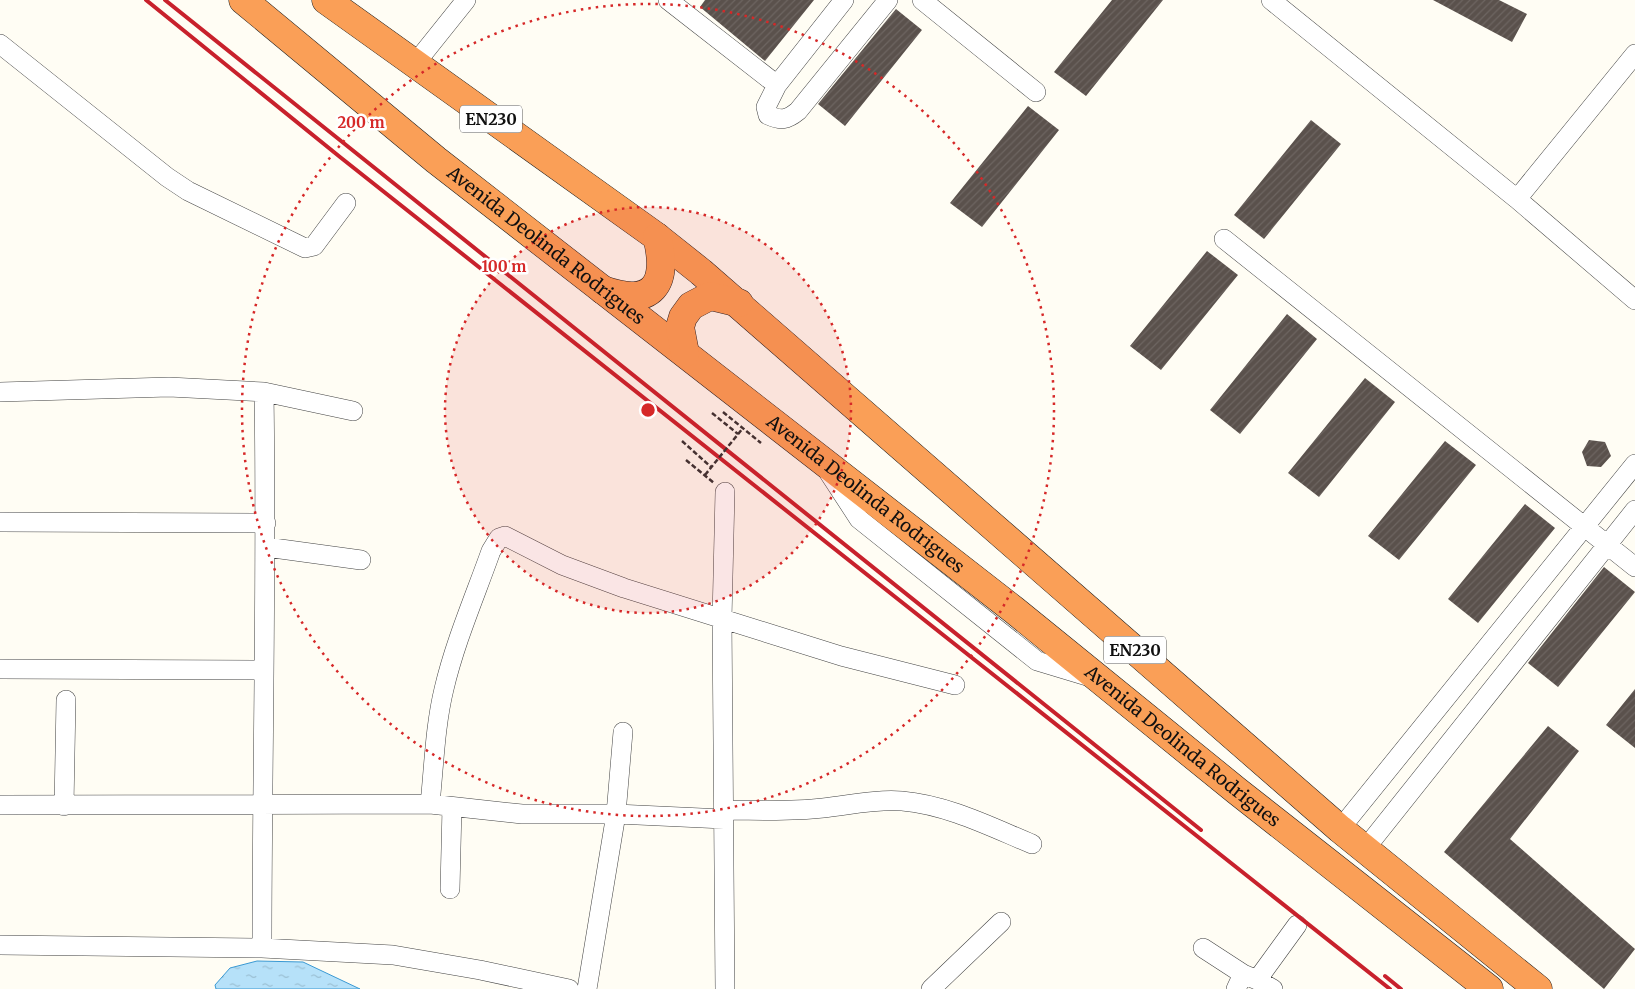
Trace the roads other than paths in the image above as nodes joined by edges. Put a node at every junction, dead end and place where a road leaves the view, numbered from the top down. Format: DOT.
graph roads {
  1 [pos="243,0"];
  2 [pos="326,0"];
  3 [pos="466,0"];
  4 [pos="844,0"];
  5 [pos="888,0"];
  6 [pos="922,0"];
  7 [pos="1271,0"];
  8 [pos="681,4"];
  9 [pos="0,44"];
  10 [pos="1635,54"];
  11 [pos="414,65"];
  12 [pos="777,85"];
  13 [pos="1036,92"];
  14 [pos="1517,199"];
  15 [pos="346,203"];
  16 [pos="657,237"];
  17 [pos="1224,239"];
  18 [pos="600,289"];
  19 [pos="1635,300"];
  20 [pos="739,303"];
  21 [pos="685,353"];
  22 [pos="0,392"];
  23 [pos="264,392"];
  24 [pos="354,411"];
  25 [pos="1635,464"];
  26 [pos="725,492"];
  27 [pos="1635,510"];
  28 [pos="0,522"];
  29 [pos="266,522"];
  30 [pos="1584,526"];
  31 [pos="1607,545"];
  32 [pos="266,547"];
  33 [pos="362,560"];
  34 [pos="1635,567"];
  35 [pos="722,619"];
  36 [pos="0,669"];
  37 [pos="264,670"];
  38 [pos="955,685"];
  39 [pos="66,700"];
  40 [pos="623,732"];
  41 [pos="1407,748"];
  42 [pos="1431,767"];
  43 [pos="430,804"];
  44 [pos="0,805"];
  45 [pos="262,805"];
  46 [pos="64,806"];
  47 [pos="452,807"];
  48 [pos="616,814"];
  49 [pos="724,814"];
  50 [pos="1340,828"];
  51 [pos="1032,844"];
  52 [pos="1365,849"];
  53 [pos="450,889"];
  54 [pos="1001,922"];
  55 [pos="1297,925"];
  56 [pos="0,945"];
  57 [pos="262,948"];
  58 [pos="1203,948"];
  59 [pos="1245,981"];
  60 [pos="569,989"];
  61 [pos="587,989"];
  62 [pos="725,989"];
  63 [pos="931,989"];
  64 [pos="1273,989"];
  65 [pos="1489,989"];
  66 [pos="1538,989"];
  1 -- 18 [label="highway, Avenida Deolinda Rodrigues / EN230"];
  2 -- 11 [label="highway, Avenida Deolinda Rodrigues / EN230"];
  3 -- 11 [label="street"];
  4 -- 12 [label="street"];
  5 -- 12 [label="street"];
  6 -- 13 [label="street"];
  7 -- 14 [label="street"];
  8 -- 12 [label="street"];
  9 -- 15 [label="street"];
  10 -- 14 [label="street"];
  11 -- 16 [label="highway, Avenida Deolinda Rodrigues / EN230"];
  14 -- 19 [label="street"];
  16 -- 18 [label="highway"];
  16 -- 20 [label="highway, Avenida Deolinda Rodrigues / EN230"];
  17 -- 30 [label="street"];
  18 -- 21 [label="highway, Avenida Deolinda Rodrigues / EN230"];
  20 -- 21 [label="highway"];
  20 -- 50 [label="highway, Avenida Deolinda Rodrigues / EN230"];
  21 -- 65 [label="highway, Avenida Deolinda Rodrigues / EN230"];
  22 -- 23 [label="street"];
  23 -- 24 [label="street"];
  23 -- 29 [label="street"];
  25 -- 30 [label="street"];
  26 -- 35 [label="street"];
  27 -- 31 [label="street"];
  28 -- 29 [label="street"];
  29 -- 32 [label="street"];
  30 -- 31 [label="street"];
  30 -- 41 [label="street"];
  31 -- 34 [label="street"];
  31 -- 42 [label="street"];
  32 -- 33 [label="street"];
  32 -- 37 [label="street"];
  35 -- 38 [label="street"];
  35 -- 43 [label="street"];
  35 -- 49 [label="street"];
  36 -- 37 [label="street"];
  37 -- 45 [label="street"];
  39 -- 46 [label="street"];
  40 -- 48 [label="street"];
  41 -- 42 [label="street"];
  41 -- 50 [label="street"];
  42 -- 52 [label="street"];
  43 -- 45 [label="street"];
  43 -- 47 [label="street"];
  44 -- 46 [label="street"];
  45 -- 46 [label="street"];
  45 -- 57 [label="street"];
  47 -- 48 [label="street"];
  47 -- 53 [label="street"];
  48 -- 49 [label="street"];
  48 -- 61 [label="street"];
  49 -- 51 [label="street"];
  49 -- 62 [label="street"];
  50 -- 52 [label="highway, Avenida Deolinda Rodrigues / EN230"];
  52 -- 66 [label="highway, Avenida Deolinda Rodrigues / EN230"];
  54 -- 63 [label="street"];
  55 -- 59 [label="street"];
  56 -- 57 [label="street"];
  57 -- 60 [label="street"];
  58 -- 59 [label="street"];
  59 -- 64 [label="street"];
}
